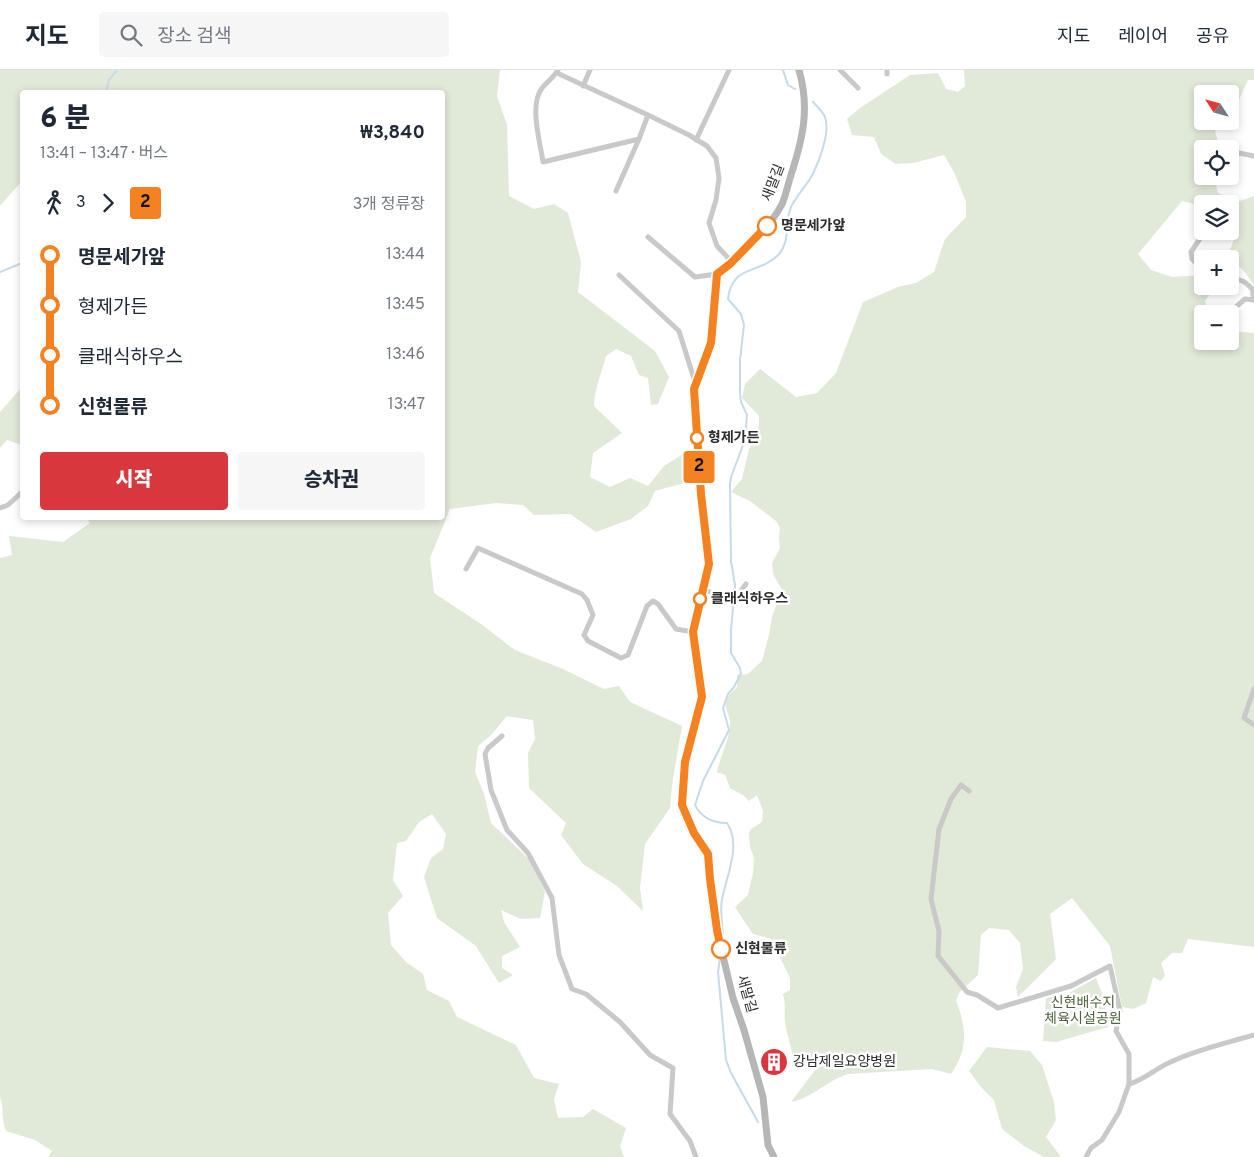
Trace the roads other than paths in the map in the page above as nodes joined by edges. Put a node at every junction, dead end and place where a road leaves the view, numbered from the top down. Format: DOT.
graph roads {
  1 [pos="590,70"];
  2 [pos="729,70"];
  3 [pos="799,70"];
  4 [pos="840,70"];
  5 [pos="557,71"];
  6 [pos="583,86"];
  7 [pos="858,88"];
  8 [pos="648,115"];
  9 [pos="639,139"];
  10 [pos="696,140"];
  11 [pos="1239,153"];
  12 [pos="1254,156"];
  13 [pos="616,191"];
  14 [pos="648,237"];
  15 [pos="1199,240"];
  16 [pos="731,261"];
  17 [pos="1194,261"];
  18 [pos="717,274"];
  19 [pos="619,275"];
  20 [pos="1239,279"];
  21 [pos="1254,300"];
  22 [pos="1238,305"];
  23 [pos="695,382"];
  24 [pos="20,494"];
  25 [pos="0,508"];
  26 [pos="466,569"];
  27 [pos="746,584"];
  28 [pos="702,590"];
  29 [pos="693,632"];
  30 [pos="1254,689"];
  31 [pos="1254,724"];
  32 [pos="502,736"];
  33 [pos="970,791"];
  34 [pos="1254,1035"];
  35 [pos="1129,1084"];
  36 [pos="696,1157"];
  37 [pos="774,1157"];
  38 [pos="1086,1157"];
  1 -- 6 [label="street"];
  2 -- 10 [label="street"];
  3 -- 16 [label="street, 새말길"];
  4 -- 7 [label="street"];
  5 -- 6 [label="street"];
  5 -- 9 [label="street"];
  6 -- 8 [label="street"];
  8 -- 9 [label="street"];
  8 -- 10 [label="street"];
  9 -- 13 [label="street"];
  10 -- 16 [label="street"];
  11 -- 12 [label="street"];
  14 -- 18 [label="street"];
  15 -- 17 [label="street"];
  16 -- 18 [label="street, 새말길"];
  18 -- 23 [label="street, 새말길"];
  19 -- 23 [label="street"];
  20 -- 21 [label="street"];
  21 -- 22 [label="street"];
  23 -- 28 [label="street, 새말길"];
  24 -- 25 [label="street"];
  26 -- 29 [label="street"];
  27 -- 28 [label="street"];
  28 -- 29 [label="street, 새말길"];
  29 -- 37 [label="street, 새말길"];
  30 -- 31 [label="street"];
  32 -- 36 [label="street"];
  33 -- 35 [label="street"];
  34 -- 35 [label="street"];
  35 -- 38 [label="street"];
}
